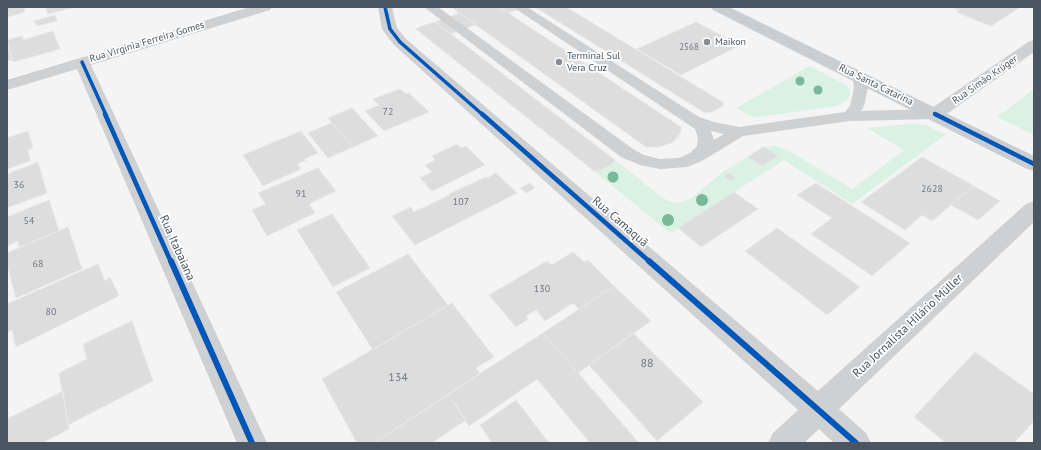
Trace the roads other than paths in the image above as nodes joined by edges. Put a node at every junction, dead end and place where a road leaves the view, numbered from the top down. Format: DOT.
graph roads {
  1 [pos="265,7"];
  2 [pos="385,7"];
  3 [pos="430,7"];
  4 [pos="518,7"];
  5 [pos="718,7"];
  6 [pos="1034,45"];
  7 [pos="82,62"];
  8 [pos="860,78"];
  9 [pos="7,85"];
  10 [pos="935,114"];
  11 [pos="850,116"];
  12 [pos="694,120"];
  13 [pos="739,132"];
  14 [pos="696,157"];
  15 [pos="1034,164"];
  16 [pos="1034,209"];
  17 [pos="818,410"];
  18 [pos="252,443"];
  19 [pos="783,443"];
  20 [pos="856,443"];
  1 -- 7 [label="street, Rua Virgínia Ferreira Gomes"];
  2 -- 17 [label="street, Rua Camaquã"];
  3 -- 14 [label="lane"];
  4 -- 12 [label="lane"];
  5 -- 8 [label="main road, Rua Santa Catarina"];
  6 -- 10 [label="street, Rua Simão Krüger"];
  7 -- 9 [label="street, Rua Virgínia Ferreira Gomes"];
  7 -- 18 [label="street, Rua Itabaiana"];
  8 -- 10 [label="main road, Rua Santa Catarina"];
  8 -- 11 [label="lane"];
  10 -- 11 [label="lane"];
  10 -- 15 [label="main road, Rua Santa Catarina"];
  11 -- 13 [label="lane"];
  12 -- 13 [label="lane"];
  12 -- 14 [label="lane"];
  13 -- 14 [label="lane"];
  16 -- 17 [label="street, Rua Jornalista Hilário Müller"];
  17 -- 19 [label="street, Rua Jornalista Hilário Müller"];
  17 -- 20 [label="street, Rua Camaquã"];
}
